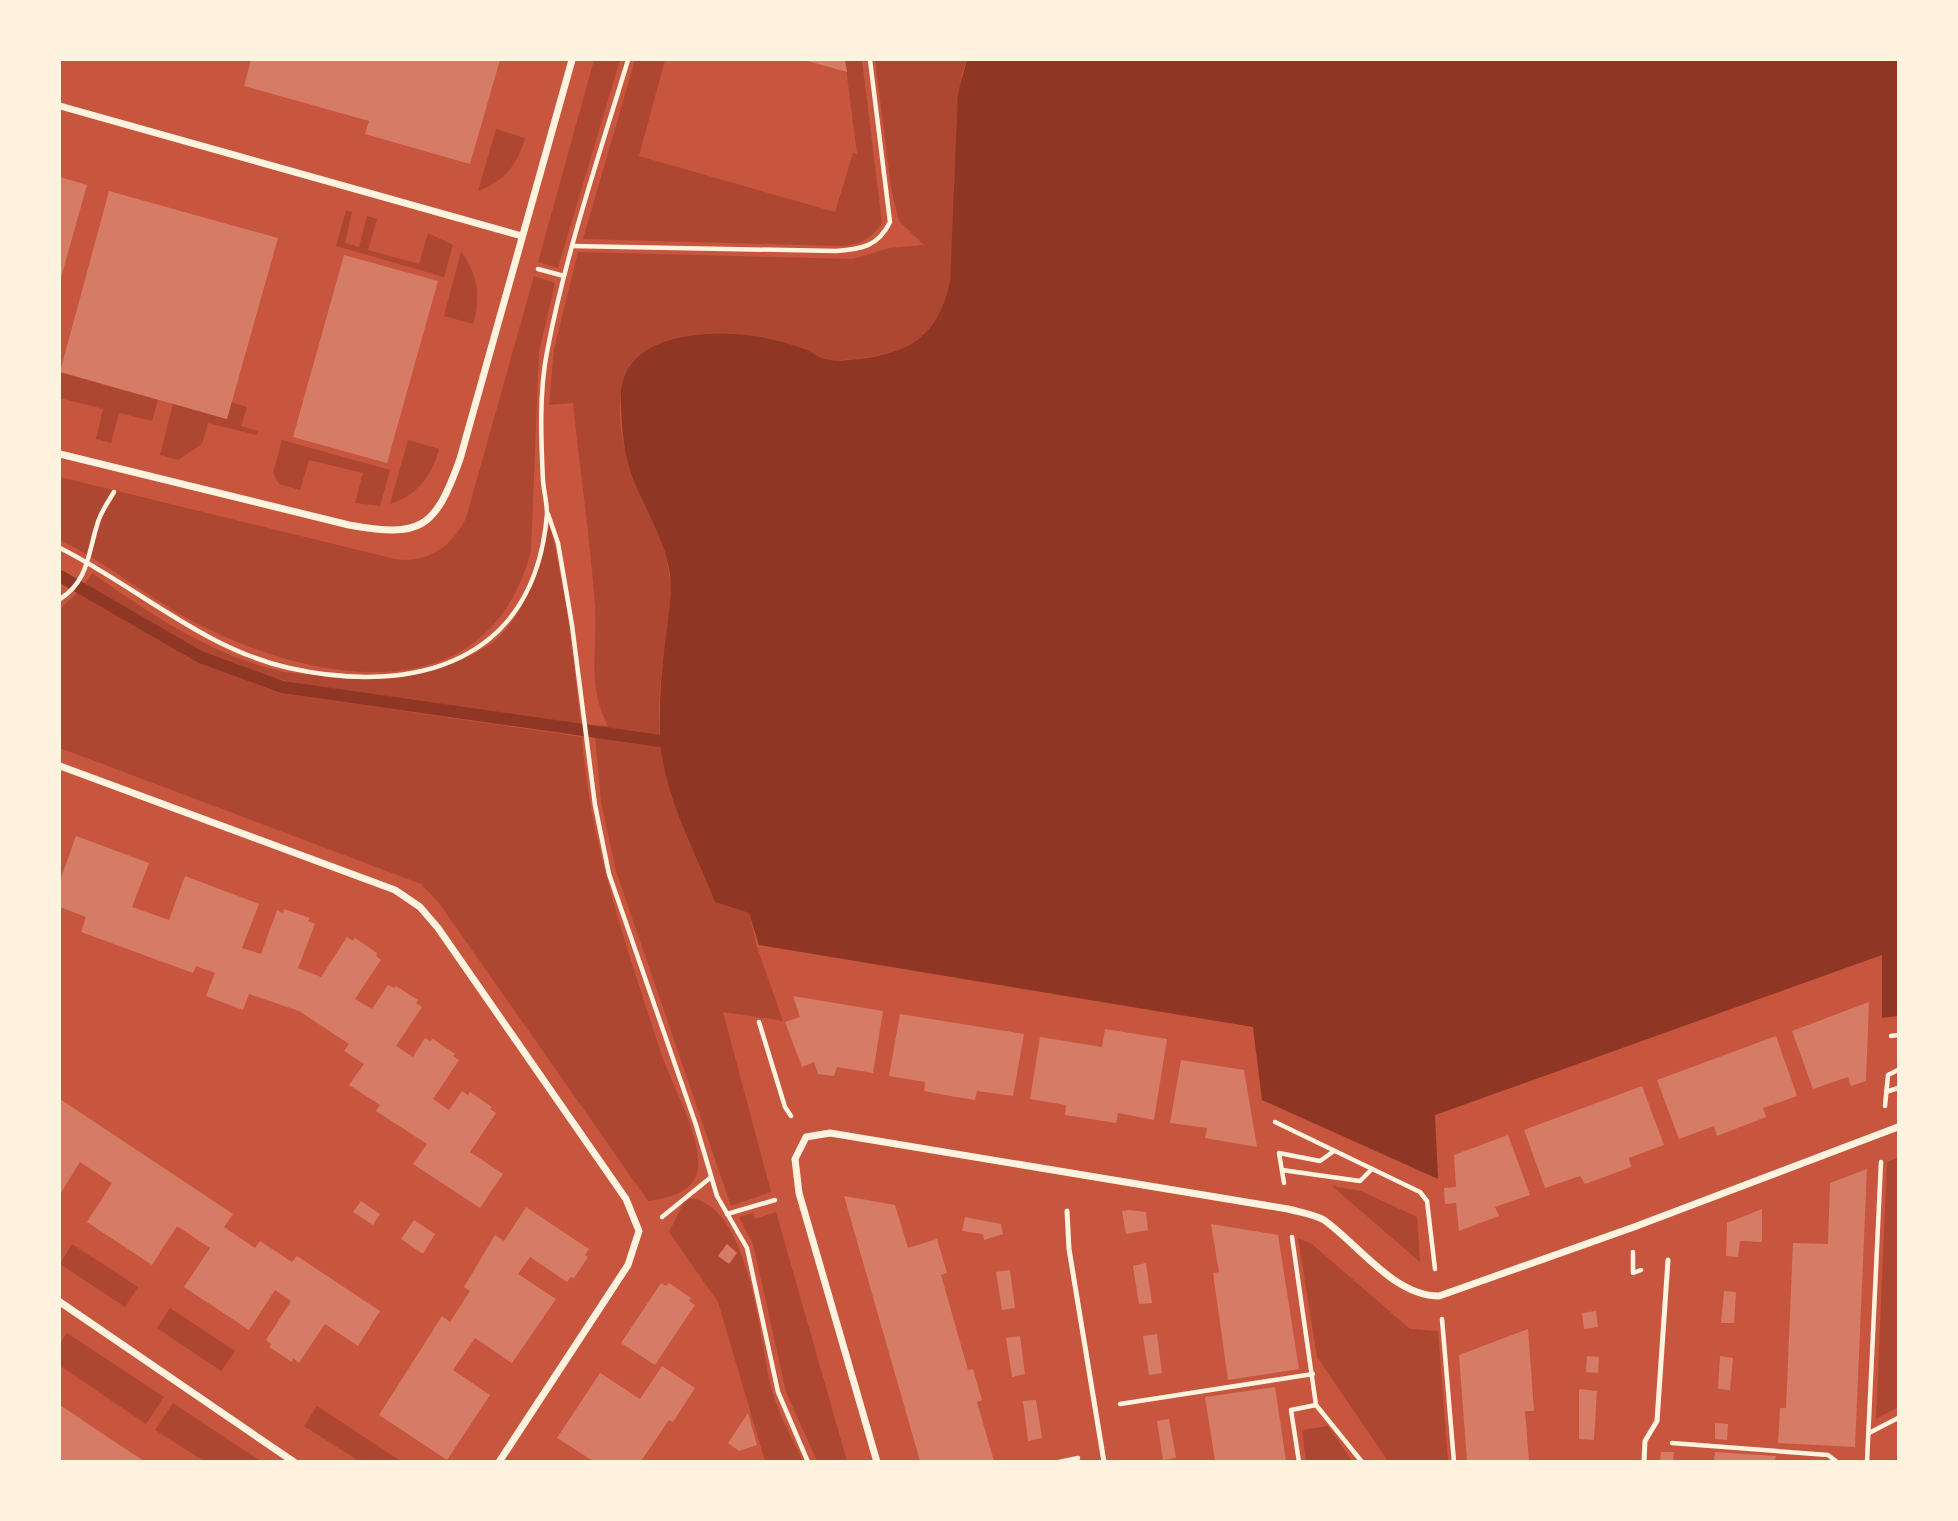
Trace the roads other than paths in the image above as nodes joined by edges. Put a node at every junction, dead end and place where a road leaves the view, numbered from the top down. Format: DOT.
graph roads {
  1 [pos="572,60"];
  2 [pos="60,106"];
  3 [pos="522,236"];
  4 [pos="60,454"];
  5 [pos="60,766"];
  6 [pos="1895,1128"];
  7 [pos="1067,1210"];
  8 [pos="1668,1260"];
  9 [pos="60,1302"];
  10 [pos="294,1461"];
  11 [pos="499,1461"];
  12 [pos="877,1461"];
  13 [pos="1104,1461"];
  14 [pos="1644,1461"];
  1 -- 3 [label="street"];
  2 -- 3 [label="street"];
  3 -- 4 [label="street"];
  5 -- 11 [label="street"];
  6 -- 12 [label="street"];
  7 -- 13 [label="lane"];
  8 -- 14 [label="lane"];
  9 -- 10 [label="street"];
}
